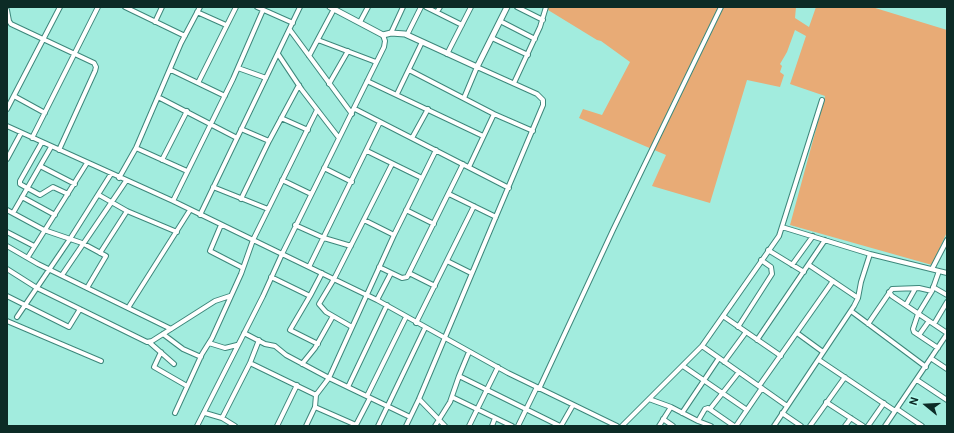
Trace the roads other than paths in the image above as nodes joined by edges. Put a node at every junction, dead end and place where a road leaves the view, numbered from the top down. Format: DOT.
graph roads {
  1 [pos="60,7"];
  2 [pos="98,7"];
  3 [pos="162,7"];
  4 [pos="200,7"];
  5 [pos="236,7"];
  6 [pos="257,7"];
  7 [pos="300,7"];
  8 [pos="368,7"];
  9 [pos="403,7"];
  10 [pos="421,7"];
  11 [pos="426,7"];
  12 [pos="440,7"];
  13 [pos="471,7"];
  14 [pos="516,7"];
  15 [pos="546,7"];
  16 [pos="721,7"];
  17 [pos="128,8"];
  18 [pos="332,8"];
  19 [pos="505,8"];
  20 [pos="7,10"];
  21 [pos="263,10"];
  22 [pos="197,12"];
  23 [pos="437,12"];
  24 [pos="543,20"];
  25 [pos="500,21"];
  26 [pos="155,22"];
  27 [pos="360,22"];
  28 [pos="293,23"];
  29 [pos="226,25"];
  30 [pos="462,25"];
  31 [pos="290,30"];
  32 [pos="391,33"];
  33 [pos="383,35"];
  34 [pos="407,35"];
  35 [pos="185,36"];
  36 [pos="492,38"];
  37 [pos="535,39"];
  38 [pos="44,40"];
  39 [pos="318,40"];
  40 [pos="422,42"];
  41 [pos="348,51"];
  42 [pos="74,54"];
  43 [pos="278,54"];
  44 [pos="447,54"];
  45 [pos="528,55"];
  46 [pos="309,56"];
  47 [pos="376,62"];
  48 [pos="478,67"];
  49 [pos="238,68"];
  50 [pos="170,70"];
  51 [pos="409,70"];
  52 [pos="266,78"];
  53 [pos="367,81"];
  54 [pos="198,83"];
  55 [pos="514,83"];
  56 [pos="329,84"];
  57 [pos="299,85"];
  58 [pos="397,94"];
  59 [pos="14,96"];
  60 [pos="225,96"];
  61 [pos="158,97"];
  62 [pos="464,98"];
  63 [pos="822,100"];
  64 [pos="7,109"];
  65 [pos="355,109"];
  66 [pos="428,109"];
  67 [pos="317,110"];
  68 [pos="187,111"];
  69 [pos="45,113"];
  70 [pos="352,114"];
  71 [pos="494,114"];
  72 [pos="281,118"];
  73 [pos="380,122"];
  74 [pos="212,124"];
  75 [pos="7,126"];
  76 [pos="241,129"];
  77 [pos="308,130"];
  78 [pos="533,130"];
  79 [pos="21,133"];
  80 [pos="483,136"];
  81 [pos="32,138"];
  82 [pos="237,138"];
  83 [pos="339,138"];
  84 [pos="412,138"];
  85 [pos="269,141"];
  86 [pos="42,142"];
  87 [pos="51,146"];
  88 [pos="7,148"];
  89 [pos="136,148"];
  90 [pos="12,150"];
  91 [pos="59,150"];
  92 [pos="436,150"];
  93 [pos="366,151"];
  94 [pos="7,159"];
  95 [pos="162,160"];
  96 [pos="87,163"];
  97 [pos="392,164"];
  98 [pos="464,164"];
  99 [pos="40,166"];
  100 [pos="469,167"];
  101 [pos="324,168"];
  102 [pos="187,171"];
  103 [pos="111,174"];
  104 [pos="119,178"];
  105 [pos="422,178"];
  106 [pos="282,180"];
  107 [pos="126,181"];
  108 [pos="352,182"];
  109 [pos="75,184"];
  110 [pos="213,187"];
  111 [pos="509,188"];
  112 [pos="27,189"];
  113 [pos="68,194"];
  114 [pos="311,194"];
  115 [pos="449,194"];
  116 [pos="99,195"];
  117 [pos="22,197"];
  118 [pos="241,199"];
  119 [pos="173,201"];
  120 [pos="111,203"];
  121 [pos="474,206"];
  122 [pos="268,209"];
  123 [pos="7,210"];
  124 [pos="190,210"];
  125 [pos="406,210"];
  126 [pos="127,211"];
  127 [pos="13,213"];
  128 [pos="55,215"];
  129 [pos="200,215"];
  130 [pos="496,216"];
  131 [pos="364,220"];
  132 [pos="434,224"];
  133 [pos="221,225"];
  134 [pos="295,226"];
  135 [pos="782,227"];
  136 [pos="44,230"];
  137 [pos="177,232"];
  138 [pos="9,233"];
  139 [pos="394,235"];
  140 [pos="812,236"];
  141 [pos="324,238"];
  142 [pos="70,239"];
  143 [pos="7,240"];
  144 [pos="253,240"];
  145 [pos="825,240"];
  146 [pos="947,240"];
  147 [pos="82,243"];
  148 [pos="7,246"];
  149 [pos="34,246"];
  150 [pos="351,246"];
  151 [pos="768,250"];
  152 [pos="100,253"];
  153 [pos="282,254"];
  154 [pos="870,254"];
  155 [pos="28,258"];
  156 [pos="761,260"];
  157 [pos="447,261"];
  158 [pos="792,265"];
  159 [pos="809,265"];
  160 [pos="379,266"];
  161 [pos="309,267"];
  162 [pos="243,268"];
  163 [pos="7,269"];
  164 [pos="932,269"];
  165 [pos="50,270"];
  166 [pos="939,271"];
  167 [pos="804,272"];
  168 [pos="322,273"];
  169 [pos="391,273"];
  170 [pos="409,273"];
  171 [pos="471,273"];
  172 [pos="947,273"];
  173 [pos="62,275"];
  174 [pos="272,277"];
  175 [pos="334,279"];
  176 [pos="833,281"];
  177 [pos="435,286"];
  178 [pos="37,288"];
  179 [pos="87,288"];
  180 [pos="915,288"];
  181 [pos="933,289"];
  182 [pos="890,292"];
  183 [pos="947,295"];
  184 [pos="7,296"];
  185 [pos="230,296"];
  186 [pos="310,296"];
  187 [pos="366,296"];
  188 [pos="858,298"];
  189 [pos="377,300"];
  190 [pos="947,302"];
  191 [pos="387,305"];
  192 [pos="24,306"];
  193 [pos="906,306"];
  194 [pos="128,308"];
  195 [pos="80,309"];
  196 [pos="851,311"];
  197 [pos="918,314"];
  198 [pos="333,316"];
  199 [pos="723,316"];
  200 [pos="17,317"];
  201 [pos="406,317"];
  202 [pos="7,321"];
  203 [pos="928,321"];
  204 [pos="416,323"];
  205 [pos="868,324"];
  206 [pos="934,324"];
  207 [pos="352,327"];
  208 [pos="738,327"];
  209 [pos="171,328"];
  210 [pos="425,328"];
  211 [pos="746,332"];
  212 [pos="244,333"];
  213 [pos="797,333"];
  214 [pos="162,334"];
  215 [pos="947,334"];
  216 [pos="919,335"];
  217 [pos="444,338"];
  218 [pos="259,340"];
  219 [pos="757,340"];
  220 [pos="149,342"];
  221 [pos="209,343"];
  222 [pos="318,344"];
  223 [pos="238,345"];
  224 [pos="702,346"];
  225 [pos="938,348"];
  226 [pos="160,352"];
  227 [pos="469,352"];
  228 [pos="823,352"];
  229 [pos="781,356"];
  230 [pos="201,357"];
  231 [pos="719,358"];
  232 [pos="932,358"];
  233 [pos="818,360"];
  234 [pos="101,362"];
  235 [pos="724,362"];
  236 [pos="250,363"];
  237 [pos="174,364"];
  238 [pos="302,364"];
  239 [pos="683,366"];
  240 [pos="498,367"];
  241 [pos="926,367"];
  242 [pos="947,368"];
  243 [pos="739,372"];
  244 [pos="459,376"];
  245 [pos="845,377"];
  246 [pos="329,378"];
  247 [pos="917,380"];
  248 [pos="704,381"];
  249 [pos="297,385"];
  250 [pos="187,386"];
  251 [pos="348,387"];
  252 [pos="761,387"];
  253 [pos="538,388"];
  254 [pos="488,390"];
  255 [pos="722,393"];
  256 [pos="316,394"];
  257 [pos="368,397"];
  258 [pos="452,397"];
  259 [pos="419,399"];
  260 [pos="649,399"];
  261 [pos="947,400"];
  262 [pos="826,402"];
  263 [pos="884,403"];
  264 [pos="573,405"];
  265 [pos="388,406"];
  266 [pos="787,406"];
  267 [pos="315,407"];
  268 [pos="671,407"];
  269 [pos="477,409"];
  270 [pos="526,409"];
  271 [pos="710,409"];
  272 [pos="747,410"];
  273 [pos="896,410"];
  274 [pos="175,413"];
  275 [pos="205,413"];
  276 [pos="682,413"];
  277 [pos="782,413"];
  278 [pos="410,417"];
  279 [pos="222,418"];
  280 [pos="495,418"];
  281 [pos="851,418"];
  282 [pos="438,419"];
  283 [pos="663,419"];
  284 [pos="698,421"];
  285 [pos="197,426"];
  286 [pos="235,426"];
  287 [pos="277,426"];
  288 [pos="306,426"];
  289 [pos="378,426"];
  290 [pos="406,426"];
  291 [pos="435,426"];
  292 [pos="445,426"];
  293 [pos="469,426"];
  294 [pos="492,426"];
  295 [pos="512,426"];
  296 [pos="518,426"];
  297 [pos="560,426"];
  298 [pos="617,426"];
  299 [pos="622,426"];
  300 [pos="659,426"];
  301 [pos="674,426"];
  302 [pos="711,426"];
  303 [pos="735,426"];
  304 [pos="774,426"];
  305 [pos="801,426"];
  306 [pos="810,426"];
  307 [pos="845,426"];
  308 [pos="863,426"];
  309 [pos="868,426"];
  310 [pos="885,426"];
  311 [pos="922,426"];
  1 -- 38 [label="street"];
  2 -- 42 [label="street"];
  3 -- 26 [label="street"];
  4 -- 22 [label="street"];
  5 -- 29 [label="street"];
  6 -- 21 [label="street"];
  7 -- 28 [label="street"];
  8 -- 27 [label="street"];
  9 -- 32 [label="street"];
  10 -- 34 [label="street"];
  11 -- 23 [label="street"];
  12 -- 23 [label="street"];
  13 -- 30 [label="street"];
  14 -- 24 [label="street"];
  15 -- 24 [label="street"];
  16 -- 253 [label="street"];
  17 -- 26 [label="street"];
  18 -- 27 [label="main road"];
  18 -- 39 [label="street"];
  19 -- 25 [label="main road"];
  20 -- 38 [label="street"];
  21 -- 28 [label="street"];
  21 -- 49 [label="street"];
  22 -- 29 [label="street"];
  22 -- 35 [label="street"];
  23 -- 30 [label="street"];
  24 -- 37 [label="street"];
  25 -- 36 [label="main road"];
  25 -- 37 [label="street"];
  26 -- 35 [label="street"];
  27 -- 33 [label="main road"];
  28 -- 31 [label="street"];
  29 -- 54 [label="street"];
  30 -- 44 [label="street"];
  31 -- 43 [label="street"];
  31 -- 46 [label="street"];
  32 -- 33 [label="main road"];
  32 -- 34 [label="main road"];
  33 -- 47 [label="street"];
  34 -- 40 [label="main road"];
  35 -- 50 [label="street"];
  36 -- 45 [label="street"];
  36 -- 48 [label="main road"];
  37 -- 45 [label="street"];
  38 -- 42 [label="street"];
  38 -- 59 [label="street"];
  39 -- 41 [label="street"];
  39 -- 46 [label="street"];
  40 -- 44 [label="main road"];
  40 -- 51 [label="street"];
  41 -- 47 [label="street"];
  41 -- 56 [label="street"];
  42 -- 69 [label="street"];
  42 -- 91 [label="street"];
  43 -- 52 [label="street"];
  43 -- 57 [label="street"];
  44 -- 48 [label="main road"];
  45 -- 55 [label="street"];
  46 -- 56 [label="street"];
  47 -- 53 [label="street"];
  48 -- 55 [label="street"];
  48 -- 62 [label="street"];
  49 -- 52 [label="street"];
  49 -- 60 [label="street"];
  50 -- 54 [label="street"];
  50 -- 61 [label="street"];
  51 -- 58 [label="street"];
  51 -- 62 [label="street"];
  52 -- 76 [label="street"];
  53 -- 58 [label="street"];
  53 -- 65 [label="street"];
  54 -- 60 [label="street"];
  55 -- 78 [label="street"];
  56 -- 70 [label="street"];
  57 -- 67 [label="street"];
  57 -- 72 [label="street"];
  58 -- 66 [label="street"];
  59 -- 64 [label="street"];
  59 -- 69 [label="street"];
  60 -- 74 [label="street"];
  61 -- 68 [label="street"];
  61 -- 89 [label="street"];
  62 -- 71 [label="street"];
  63 -- 135 [label="street"];
  65 -- 70 [label="street"];
  65 -- 73 [label="street"];
  66 -- 80 [label="street"];
  66 -- 84 [label="street"];
  67 -- 77 [label="street"];
  67 -- 83 [label="street"];
  68 -- 74 [label="street"];
  68 -- 95 [label="street"];
  69 -- 81 [label="street"];
  70 -- 83 [label="street"];
  71 -- 78 [label="street"];
  71 -- 80 [label="street"];
  72 -- 77 [label="street"];
  72 -- 85 [label="street"];
  73 -- 84 [label="street"];
  73 -- 93 [label="street"];
  74 -- 82 [label="street"];
  74 -- 102 [label="street"];
  75 -- 79 [label="street"];
  76 -- 82 [label="street"];
  76 -- 85 [label="street"];
  77 -- 106 [label="street"];
  78 -- 111 [label="street"];
  79 -- 81 [label="street"];
  79 -- 90 [label="street"];
  80 -- 100 [label="street"];
  81 -- 86 [label="street"];
  82 -- 110 [label="street"];
  83 -- 101 [label="street"];
  84 -- 92 [label="street"];
  85 -- 118 [label="street"];
  86 -- 87 [label="street"];
  86 -- 112 [label="street"];
  87 -- 91 [label="street"];
  87 -- 99 [label="street"];
  88 -- 90 [label="street"];
  89 -- 95 [label="street"];
  89 -- 104 [label="street"];
  90 -- 94 [label="street"];
  91 -- 96 [label="street"];
  92 -- 98 [label="street"];
  92 -- 105 [label="street"];
  93 -- 97 [label="street"];
  93 -- 108 [label="street"];
  95 -- 102 [label="street"];
  96 -- 103 [label="street"];
  96 -- 109 [label="street"];
  97 -- 105 [label="street"];
  97 -- 131 [label="street"];
  98 -- 100 [label="street"];
  98 -- 115 [label="street"];
  99 -- 109 [label="street"];
  99 -- 112 [label="street"];
  100 -- 111 [label="street"];
  101 -- 108 [label="street"];
  101 -- 114 [label="street"];
  102 -- 119 [label="street"];
  103 -- 104 [label="street"];
  103 -- 116 [label="street"];
  104 -- 107 [label="street"];
  105 -- 125 [label="street"];
  106 -- 114 [label="street"];
  106 -- 122 [label="street"];
  107 -- 119 [label="street"];
  107 -- 120 [label="street"];
  108 -- 141 [label="street"];
  109 -- 113 [label="street"];
  110 -- 118 [label="street"];
  110 -- 129 [label="street"];
  111 -- 130 [label="street"];
  112 -- 113 [label="street"];
  112 -- 117 [label="street"];
  113 -- 128 [label="street"];
  114 -- 134 [label="street"];
  115 -- 121 [label="street"];
  115 -- 132 [label="street"];
  116 -- 120 [label="street"];
  116 -- 142 [label="street"];
  117 -- 127 [label="street"];
  117 -- 128 [label="street"];
  118 -- 122 [label="street"];
  119 -- 124 [label="street"];
  120 -- 126 [label="street"];
  120 -- 147 [label="street"];
  121 -- 130 [label="street"];
  121 -- 157 [label="street"];
  122 -- 144 [label="street"];
  123 -- 127 [label="street"];
  124 -- 129 [label="street"];
  124 -- 137 [label="street"];
  125 -- 132 [label="street"];
  125 -- 139 [label="street"];
  126 -- 137 [label="street"];
  126 -- 152 [label="street"];
  127 -- 136 [label="street"];
  128 -- 136 [label="street"];
  129 -- 133 [label="street"];
  130 -- 171 [label="street"];
  131 -- 139 [label="street"];
  131 -- 150 [label="street"];
  132 -- 170 [label="street"];
  133 -- 144 [label="street"];
  133 -- 162 [label="street"];
  134 -- 141 [label="street"];
  134 -- 153 [label="street"];
  135 -- 140 [label="street"];
  135 -- 151 [label="street"];
  136 -- 142 [label="street"];
  136 -- 149 [label="street"];
  137 -- 194 [label="street"];
  138 -- 143 [label="street"];
  138 -- 149 [label="street"];
  139 -- 160 [label="street"];
  140 -- 145 [label="street"];
  140 -- 158 [label="street"];
  141 -- 150 [label="street"];
  141 -- 161 [label="street"];
  142 -- 147 [label="street"];
  142 -- 165 [label="street"];
  144 -- 153 [label="street"];
  144 -- 162 [label="street"];
  145 -- 154 [label="street"];
  145 -- 159 [label="street"];
  146 -- 164 [label="street"];
  147 -- 152 [label="street"];
  147 -- 173 [label="street"];
  148 -- 155 [label="street"];
  149 -- 155 [label="street"];
  150 -- 175 [label="street"];
  151 -- 156 [label="street"];
  151 -- 158 [label="street"];
  152 -- 179 [label="street"];
  153 -- 161 [label="street"];
  153 -- 174 [label="street"];
  154 -- 164 [label="street"];
  154 -- 188 [label="street"];
  155 -- 165 [label="street"];
  156 -- 199 [label="street"];
  156 -- 208 [label="street"];
  157 -- 171 [label="street"];
  157 -- 177 [label="street"];
  158 -- 167 [label="street"];
  159 -- 167 [label="street"];
  159 -- 176 [label="street"];
  160 -- 169 [label="street"];
  160 -- 187 [label="street"];
  161 -- 168 [label="street"];
  162 -- 185 [label="street"];
  163 -- 178 [label="street"];
  164 -- 166 [label="street"];
  165 -- 173 [label="street"];
  165 -- 178 [label="street"];
  166 -- 172 [label="street"];
  166 -- 181 [label="street"];
  167 -- 219 [label="street"];
  168 -- 175 [label="street"];
  168 -- 186 [label="street"];
  169 -- 170 [label="street"];
  169 -- 189 [label="street"];
  170 -- 177 [label="street"];
  171 -- 217 [label="street"];
  173 -- 179 [label="street"];
  174 -- 186 [label="street"];
  174 -- 212 [label="street"];
  175 -- 187 [label="street"];
  175 -- 198 [label="street"];
  176 -- 188 [label="street"];
  176 -- 213 [label="street"];
  177 -- 204 [label="street"];
  178 -- 192 [label="street"];
  178 -- 195 [label="street"];
  179 -- 194 [label="street"];
  180 -- 181 [label="street"];
  180 -- 182 [label="street"];
  180 -- 193 [label="street"];
  181 -- 183 [label="street"];
  181 -- 197 [label="street"];
  182 -- 193 [label="street"];
  182 -- 205 [label="street"];
  184 -- 192 [label="street"];
  185 -- 209 [label="street"];
  185 -- 221 [label="street"];
  186 -- 222 [label="street"];
  187 -- 189 [label="street"];
  187 -- 207 [label="street"];
  188 -- 196 [label="street"];
  189 -- 191 [label="street"];
  190 -- 206 [label="street"];
  191 -- 201 [label="street"];
  191 -- 251 [label="street"];
  192 -- 195 [label="street"];
  192 -- 200 [label="street"];
  193 -- 197 [label="street"];
  194 -- 209 [label="street"];
  195 -- 220 [label="street"];
  196 -- 205 [label="street"];
  196 -- 228 [label="street"];
  197 -- 203 [label="street"];
  197 -- 216 [label="street"];
  198 -- 207 [label="street"];
  198 -- 222 [label="street"];
  199 -- 208 [label="street"];
  199 -- 224 [label="street"];
  201 -- 204 [label="street"];
  201 -- 257 [label="street"];
  202 -- 234 [label="street"];
  203 -- 206 [label="street"];
  203 -- 216 [label="street"];
  204 -- 210 [label="street"];
  205 -- 241 [label="street"];
  206 -- 215 [label="street"];
  207 -- 246 [label="street"];
  208 -- 211 [label="street"];
  209 -- 214 [label="street"];
  210 -- 217 [label="street"];
  210 -- 265 [label="street"];
  211 -- 219 [label="street"];
  211 -- 235 [label="street"];
  212 -- 218 [label="street"];
  212 -- 223 [label="street"];
  213 -- 228 [label="street"];
  213 -- 229 [label="street"];
  214 -- 220 [label="street"];
  214 -- 230 [label="street"];
  215 -- 225 [label="street"];
  216 -- 225 [label="street"];
  217 -- 227 [label="street"];
  217 -- 259 [label="street"];
  218 -- 236 [label="street"];
  218 -- 238 [label="street"];
  219 -- 229 [label="street"];
  220 -- 226 [label="street"];
  221 -- 223 [label="street"];
  221 -- 230 [label="street"];
  222 -- 238 [label="street"];
  223 -- 275 [label="street"];
  224 -- 231 [label="street"];
  224 -- 239 [label="street"];
  225 -- 232 [label="street"];
  226 -- 237 [label="street"];
  226 -- 250 [label="street"];
  227 -- 240 [label="street"];
  227 -- 244 [label="street"];
  228 -- 233 [label="street"];
  229 -- 252 [label="street"];
  230 -- 250 [label="street"];
  231 -- 235 [label="street"];
  231 -- 248 [label="street"];
  232 -- 241 [label="street"];
  232 -- 242 [label="street"];
  233 -- 245 [label="street"];
  233 -- 266 [label="street"];
  235 -- 243 [label="street"];
  236 -- 249 [label="street"];
  236 -- 279 [label="street"];
  238 -- 246 [label="street"];
  239 -- 248 [label="street"];
  239 -- 260 [label="street"];
  240 -- 253 [label="street"];
  240 -- 254 [label="street"];
  241 -- 247 [label="street"];
  243 -- 252 [label="street"];
  243 -- 255 [label="street"];
  244 -- 254 [label="street"];
  244 -- 258 [label="street"];
  245 -- 262 [label="street"];
  245 -- 263 [label="street"];
  246 -- 251 [label="street"];
  246 -- 256 [label="street"];
  247 -- 261 [label="street"];
  247 -- 273 [label="street"];
  248 -- 255 [label="street"];
  248 -- 276 [label="street"];
  249 -- 256 [label="street"];
  249 -- 287 [label="street"];
  250 -- 274 [label="street"];
  251 -- 257 [label="street"];
  252 -- 266 [label="street"];
  252 -- 272 [label="street"];
  253 -- 264 [label="street"];
  253 -- 270 [label="street"];
  254 -- 269 [label="street"];
  254 -- 270 [label="street"];
  255 -- 271 [label="street"];
  255 -- 272 [label="street"];
  256 -- 267 [label="street"];
  257 -- 265 [label="street"];
  257 -- 267 [label="street"];
  258 -- 269 [label="street"];
  258 -- 282 [label="street"];
  259 -- 278 [label="street"];
  259 -- 282 [label="street"];
  260 -- 268 [label="street"];
  260 -- 299 [label="street"];
  262 -- 281 [label="street"];
  262 -- 306 [label="street"];
  263 -- 273 [label="street"];
  263 -- 309 [label="street"];
  264 -- 297 [label="street"];
  264 -- 298 [label="street"];
  265 -- 278 [label="street"];
  265 -- 289 [label="street"];
  266 -- 277 [label="street"];
  267 -- 288 [label="street"];
  268 -- 276 [label="street"];
  268 -- 283 [label="street"];
  269 -- 280 [label="street"];
  269 -- 293 [label="street"];
  270 -- 296 [label="street"];
  270 -- 297 [label="street"];
  271 -- 284 [label="street"];
  271 -- 303 [label="street"];
  272 -- 303 [label="street"];
  273 -- 310 [label="street"];
  273 -- 311 [label="street"];
  275 -- 279 [label="street"];
  275 -- 285 [label="street"];
  276 -- 284 [label="street"];
  277 -- 304 [label="street"];
  277 -- 305 [label="street"];
  278 -- 290 [label="street"];
  279 -- 286 [label="street"];
  280 -- 294 [label="street"];
  280 -- 295 [label="street"];
  281 -- 307 [label="street"];
  281 -- 308 [label="street"];
  282 -- 291 [label="street"];
  282 -- 292 [label="street"];
  283 -- 300 [label="street"];
  283 -- 301 [label="street"];
  284 -- 302 [label="street"];
}
